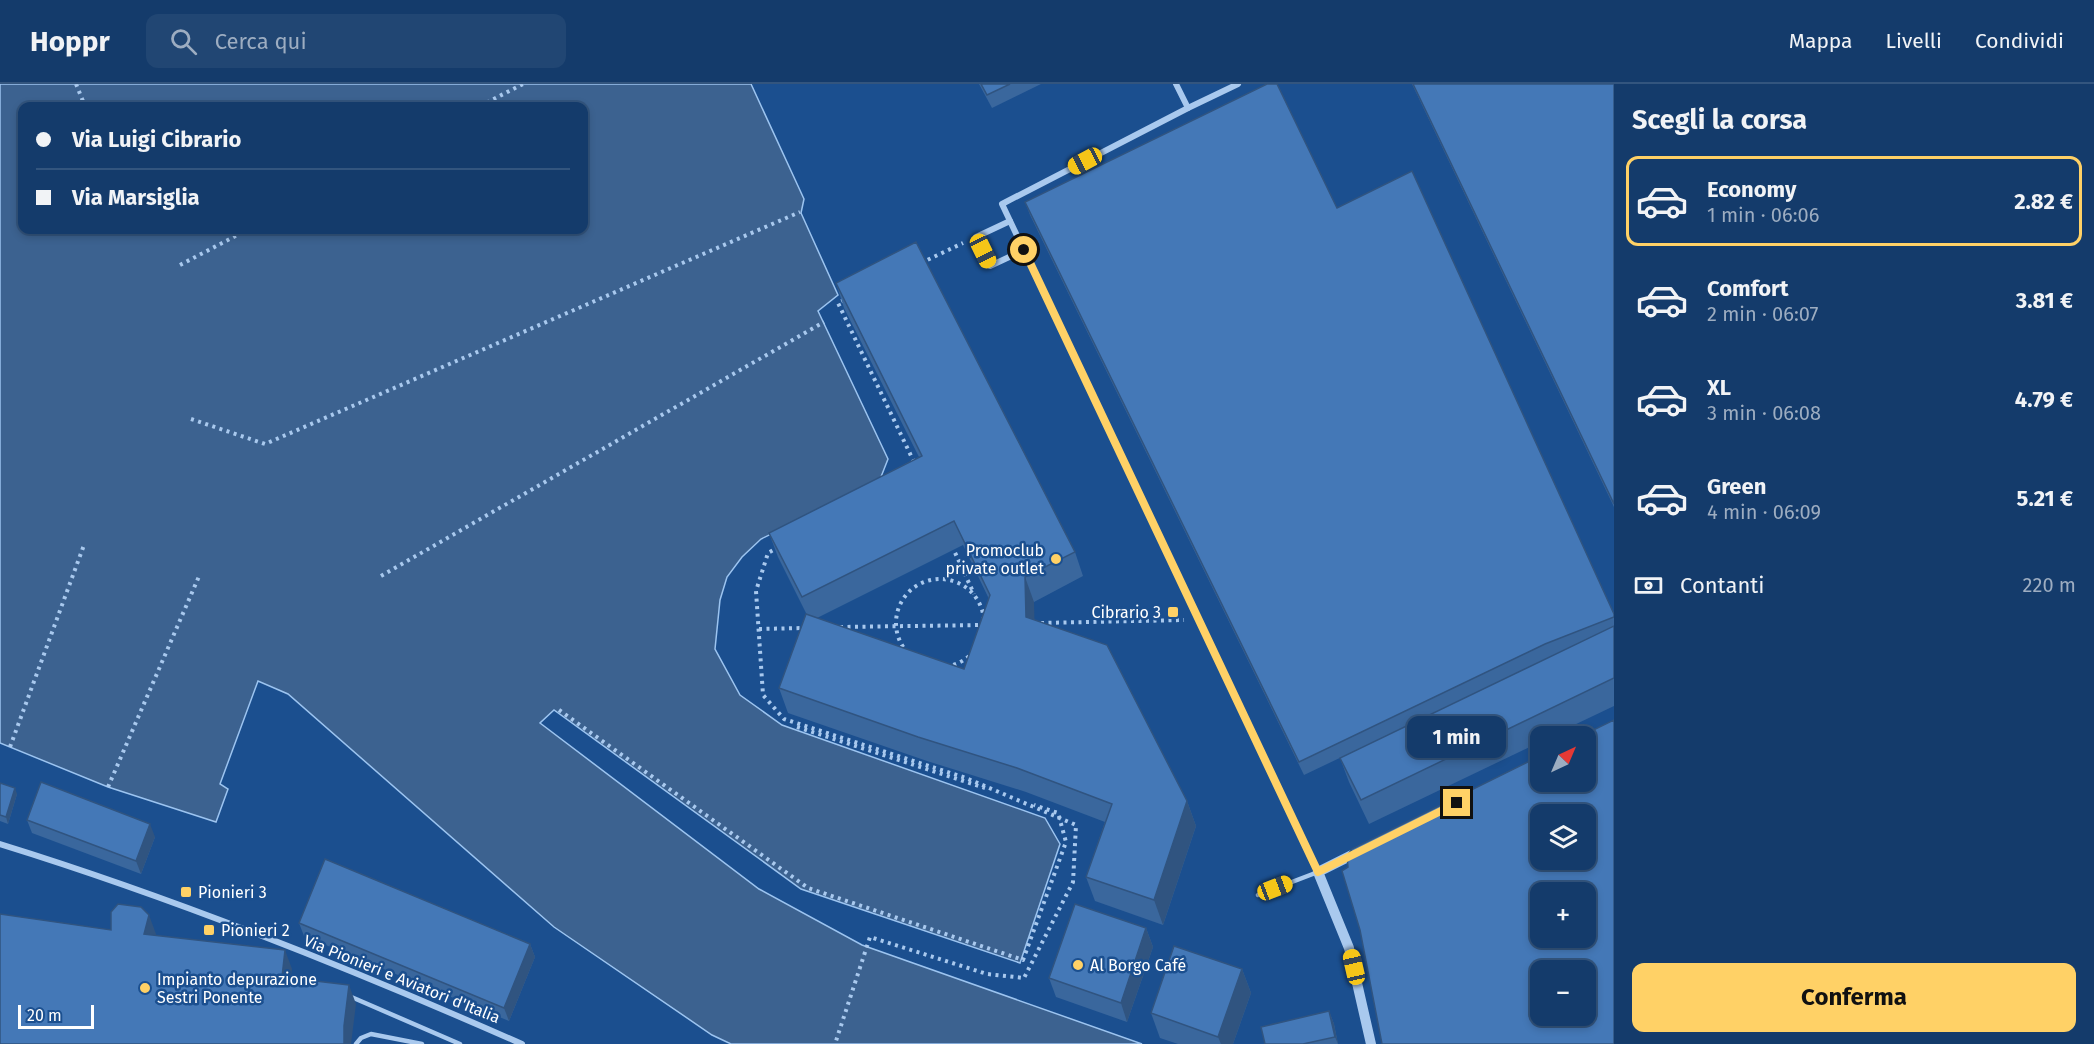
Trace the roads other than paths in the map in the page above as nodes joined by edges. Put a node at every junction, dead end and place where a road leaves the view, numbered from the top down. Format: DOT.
graph roads {
  1 [pos="1176,84"];
  2 [pos="1238,84"];
  3 [pos="1188,108"];
  4 [pos="1010,221"];
  5 [pos="1024,250"];
  6 [pos="0,844"];
  7 [pos="1363,850"];
  8 [pos="1318,872"];
  9 [pos="1258,895"];
  10 [pos="342,992"];
  11 [pos="356,1044"];
  12 [pos="422,1044"];
  13 [pos="460,1044"];
  14 [pos="522,1044"];
  15 [pos="1371,1044"];
  1 -- 3 [label="street"];
  2 -- 3 [label="street"];
  3 -- 4 [label="street"];
  4 -- 5 [label="street"];
  4 -- 5 [label="street"];
  5 -- 8 [label="street"];
  6 -- 14 [label="street, Via Pionieri e Aviatori d'Italia"];
  7 -- 8 [label="street"];
  8 -- 9 [label="lane"];
  8 -- 15 [label="street"];
  10 -- 13 [label="lane"];
  11 -- 12 [label="lane"];
}
